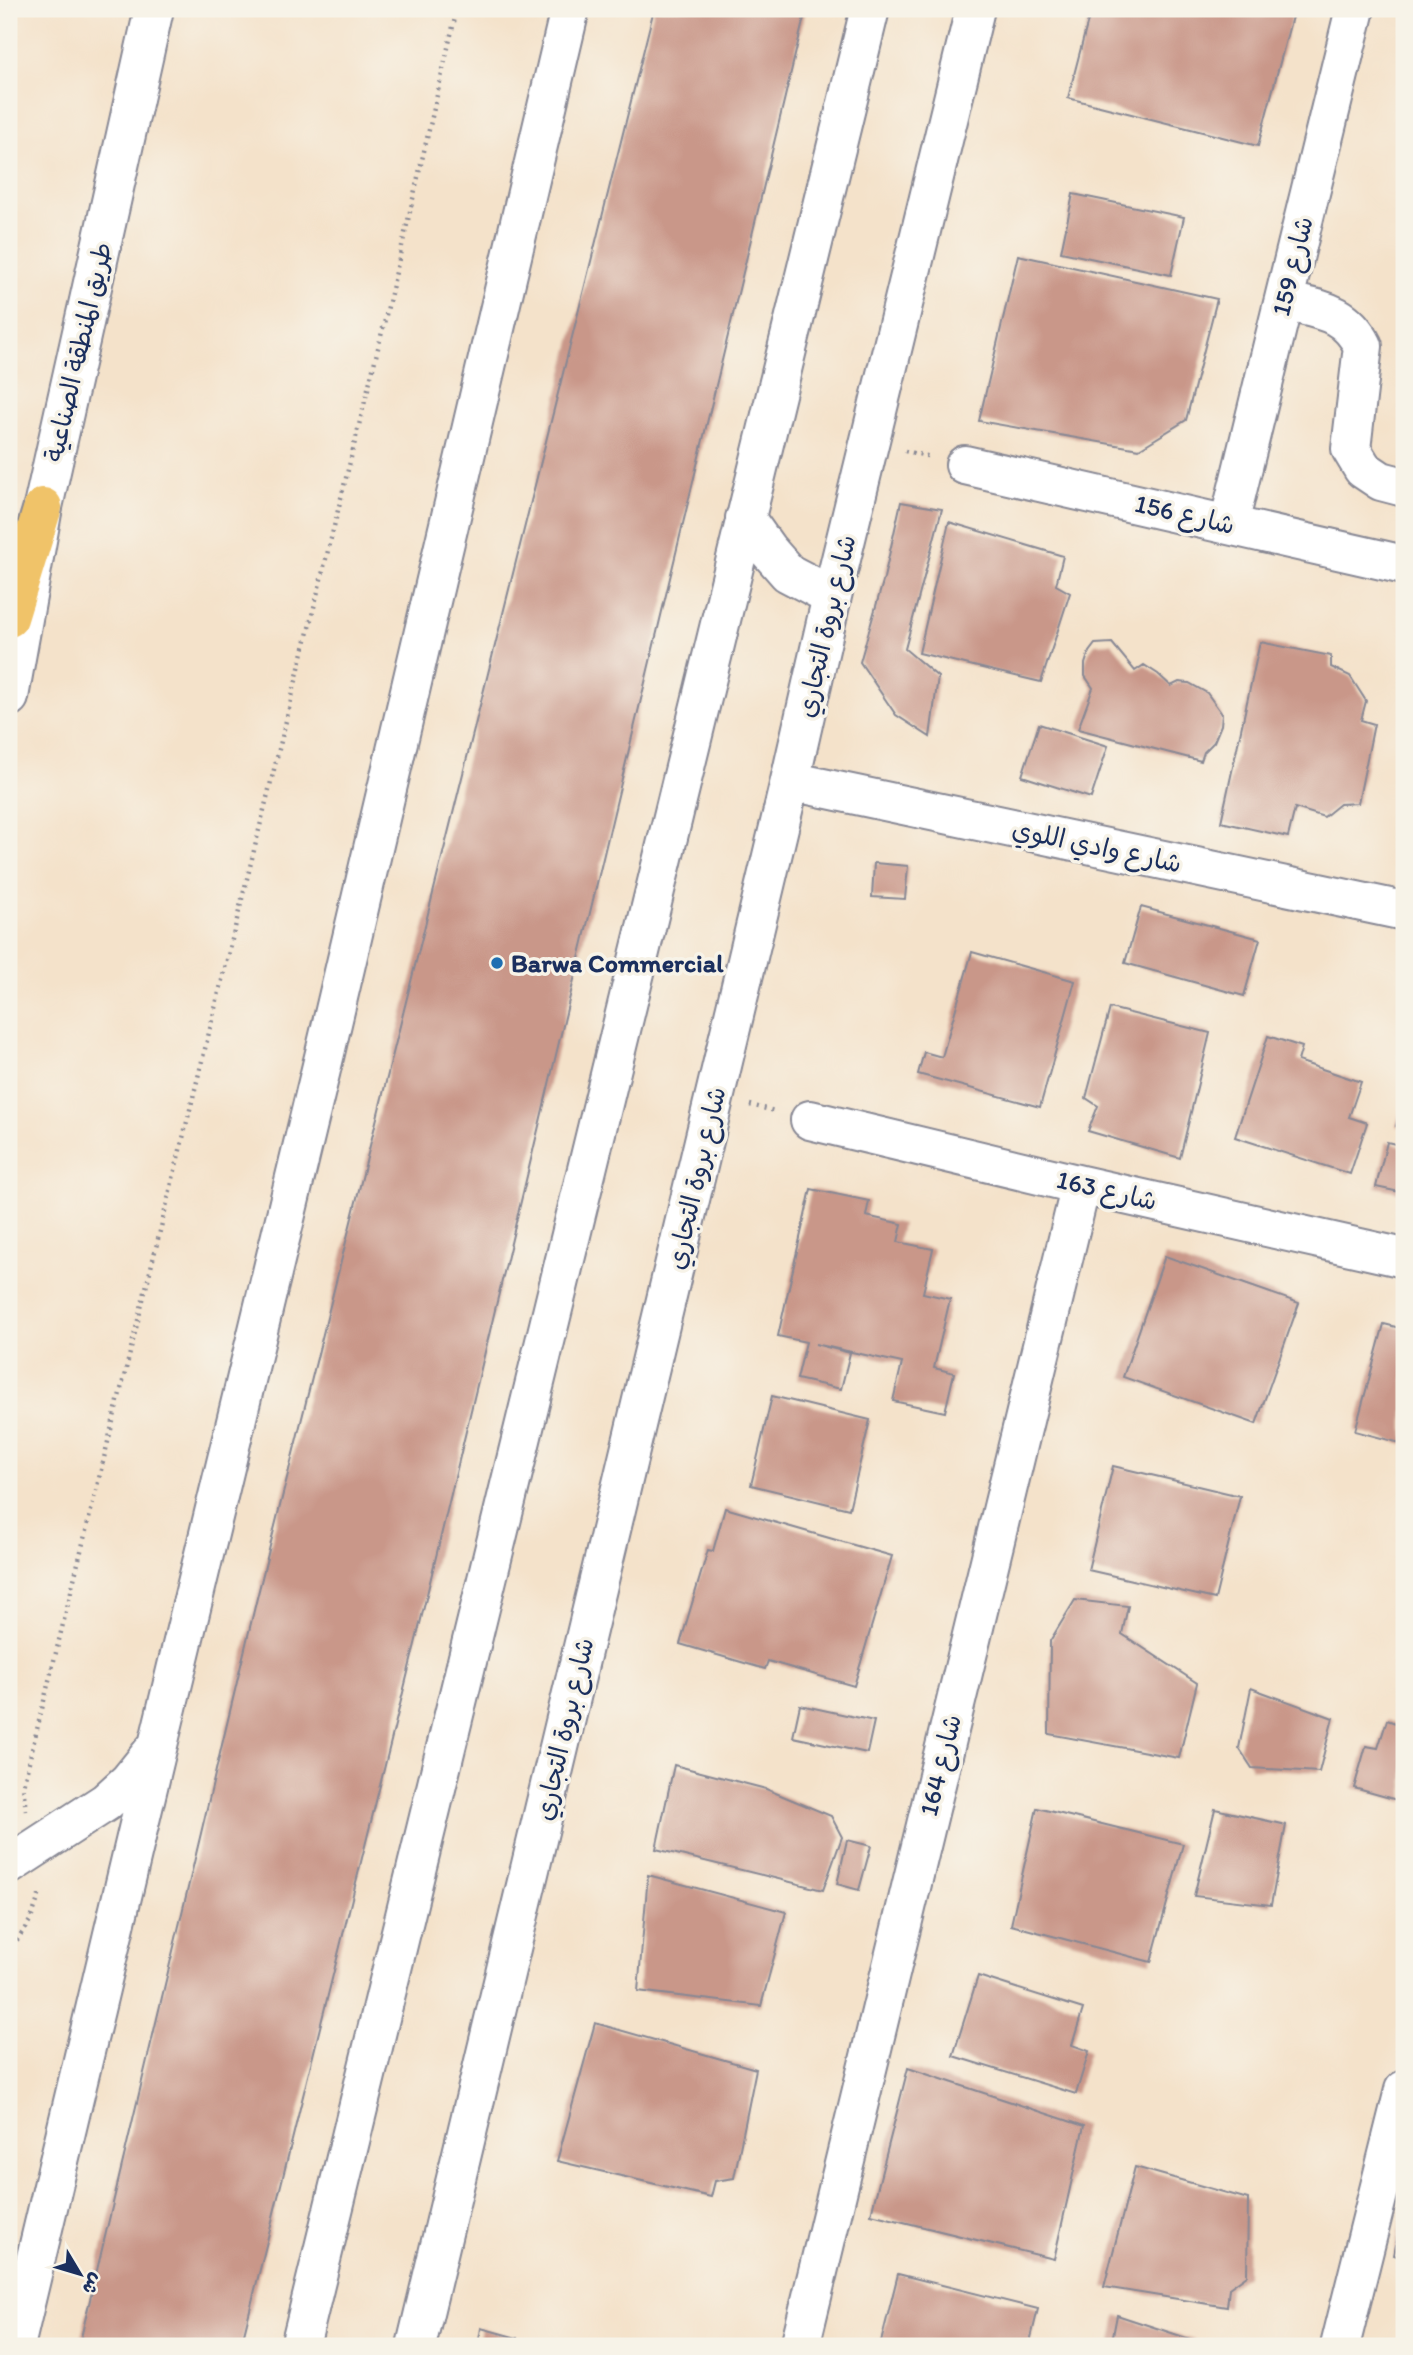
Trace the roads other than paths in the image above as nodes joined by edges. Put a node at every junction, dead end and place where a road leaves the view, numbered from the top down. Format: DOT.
graph roads {
  1 [pos="154,9"];
  2 [pos="570,9"];
  3 [pos="870,9"];
  4 [pos="975,9"];
  5 [pos="1355,9"];
  6 [pos="1284,301"];
  7 [pos="965,465"];
  8 [pos="1404,487"];
  9 [pos="43,507"];
  10 [pos="745,518"];
  11 [pos="1229,524"];
  12 [pos="1404,565"];
  13 [pos="832,596"];
  14 [pos="9,618"];
  15 [pos="9,697"];
  16 [pos="790,781"];
  17 [pos="1404,911"];
  18 [pos="810,1119"];
  19 [pos="1081,1185"];
  20 [pos="1404,1258"];
  21 [pos="158,1745"];
  22 [pos="19,1858"];
  23 [pos="1404,2090"];
  24 [pos="15,2346"];
  25 [pos="300,2346"];
  26 [pos="416,2346"];
  27 [pos="800,2346"];
  28 [pos="1340,2346"];
  1 -- 9 [label="street, طريق المنطقة الصناعية"];
  2 -- 21 [label="street"];
  3 -- 10 [label="street"];
  4 -- 13 [label="street, شارع بروة التجاري"];
  5 -- 6 [label="street, شارع 159"];
  6 -- 8 [label="street"];
  6 -- 11 [label="street, شارع 159"];
  7 -- 11 [label="street, شارع 156"];
  9 -- 14 [label="highway"];
  9 -- 15 [label="street, طريق المنطقة الصناعية"];
  10 -- 13 [label="street"];
  10 -- 25 [label="street"];
  11 -- 12 [label="street, شارع 156"];
  13 -- 16 [label="street, شارع بروة التجاري"];
  16 -- 17 [label="street, شارع وادي اللوي"];
  16 -- 26 [label="street, شارع بروة التجاري"];
  18 -- 19 [label="street, شارع 163"];
  19 -- 20 [label="street, شارع 163"];
  19 -- 27 [label="street, شارع 164"];
  21 -- 22 [label="street"];
  21 -- 24 [label="street"];
  23 -- 28 [label="street"];
}
